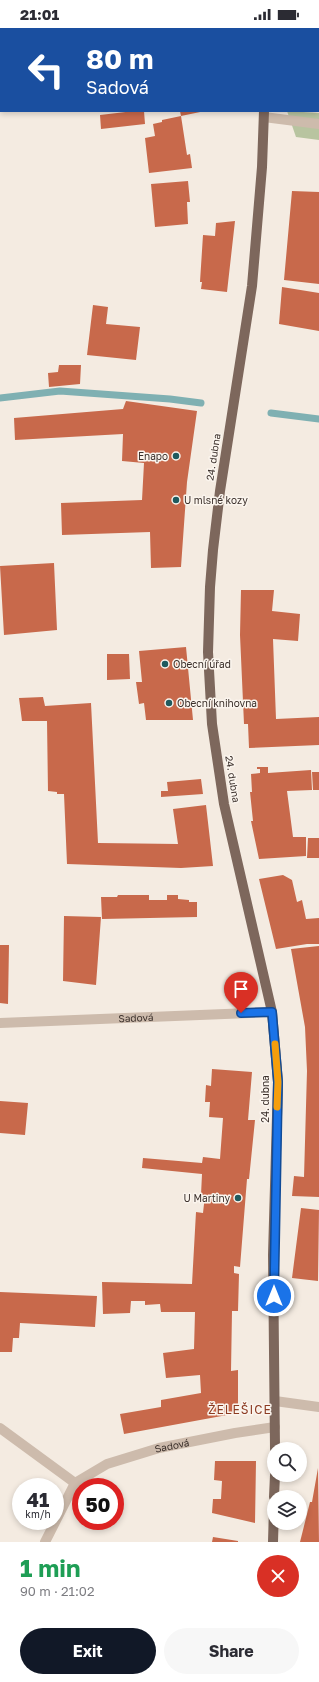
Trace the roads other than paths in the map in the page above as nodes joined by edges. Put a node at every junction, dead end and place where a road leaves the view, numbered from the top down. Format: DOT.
graph roads {
  1 [pos="264,114"];
  2 [pos="319,124"];
  3 [pos="272,1012"];
  4 [pos="0,1023"];
  5 [pos="276,1401"];
  6 [pos="319,1407"];
  7 [pos="275,1427"];
  8 [pos="0,1428"];
  9 [pos="275,1442"];
  10 [pos="83,1478"];
  11 [pos="72,1481"];
  12 [pos="72,1489"];
  13 [pos="274,1530"];
  14 [pos="45,1542"];
  15 [pos="274,1542"];
  1 -- 2 [label="street"];
  1 -- 3 [label="main road, 24. dubna"];
  3 -- 4 [label="street, Sadová"];
  3 -- 5 [label="main road, 24. dubna"];
  5 -- 6 [label="street"];
  5 -- 7 [label="main road, 24. dubna"];
  7 -- 9 [label="main road, 24. dubna"];
  7 -- 10 [label="street, Sadová"];
  8 -- 11 [label="street"];
  12 -- 14 [label="street"];
  13 -- 15 [label="main road"];
}
